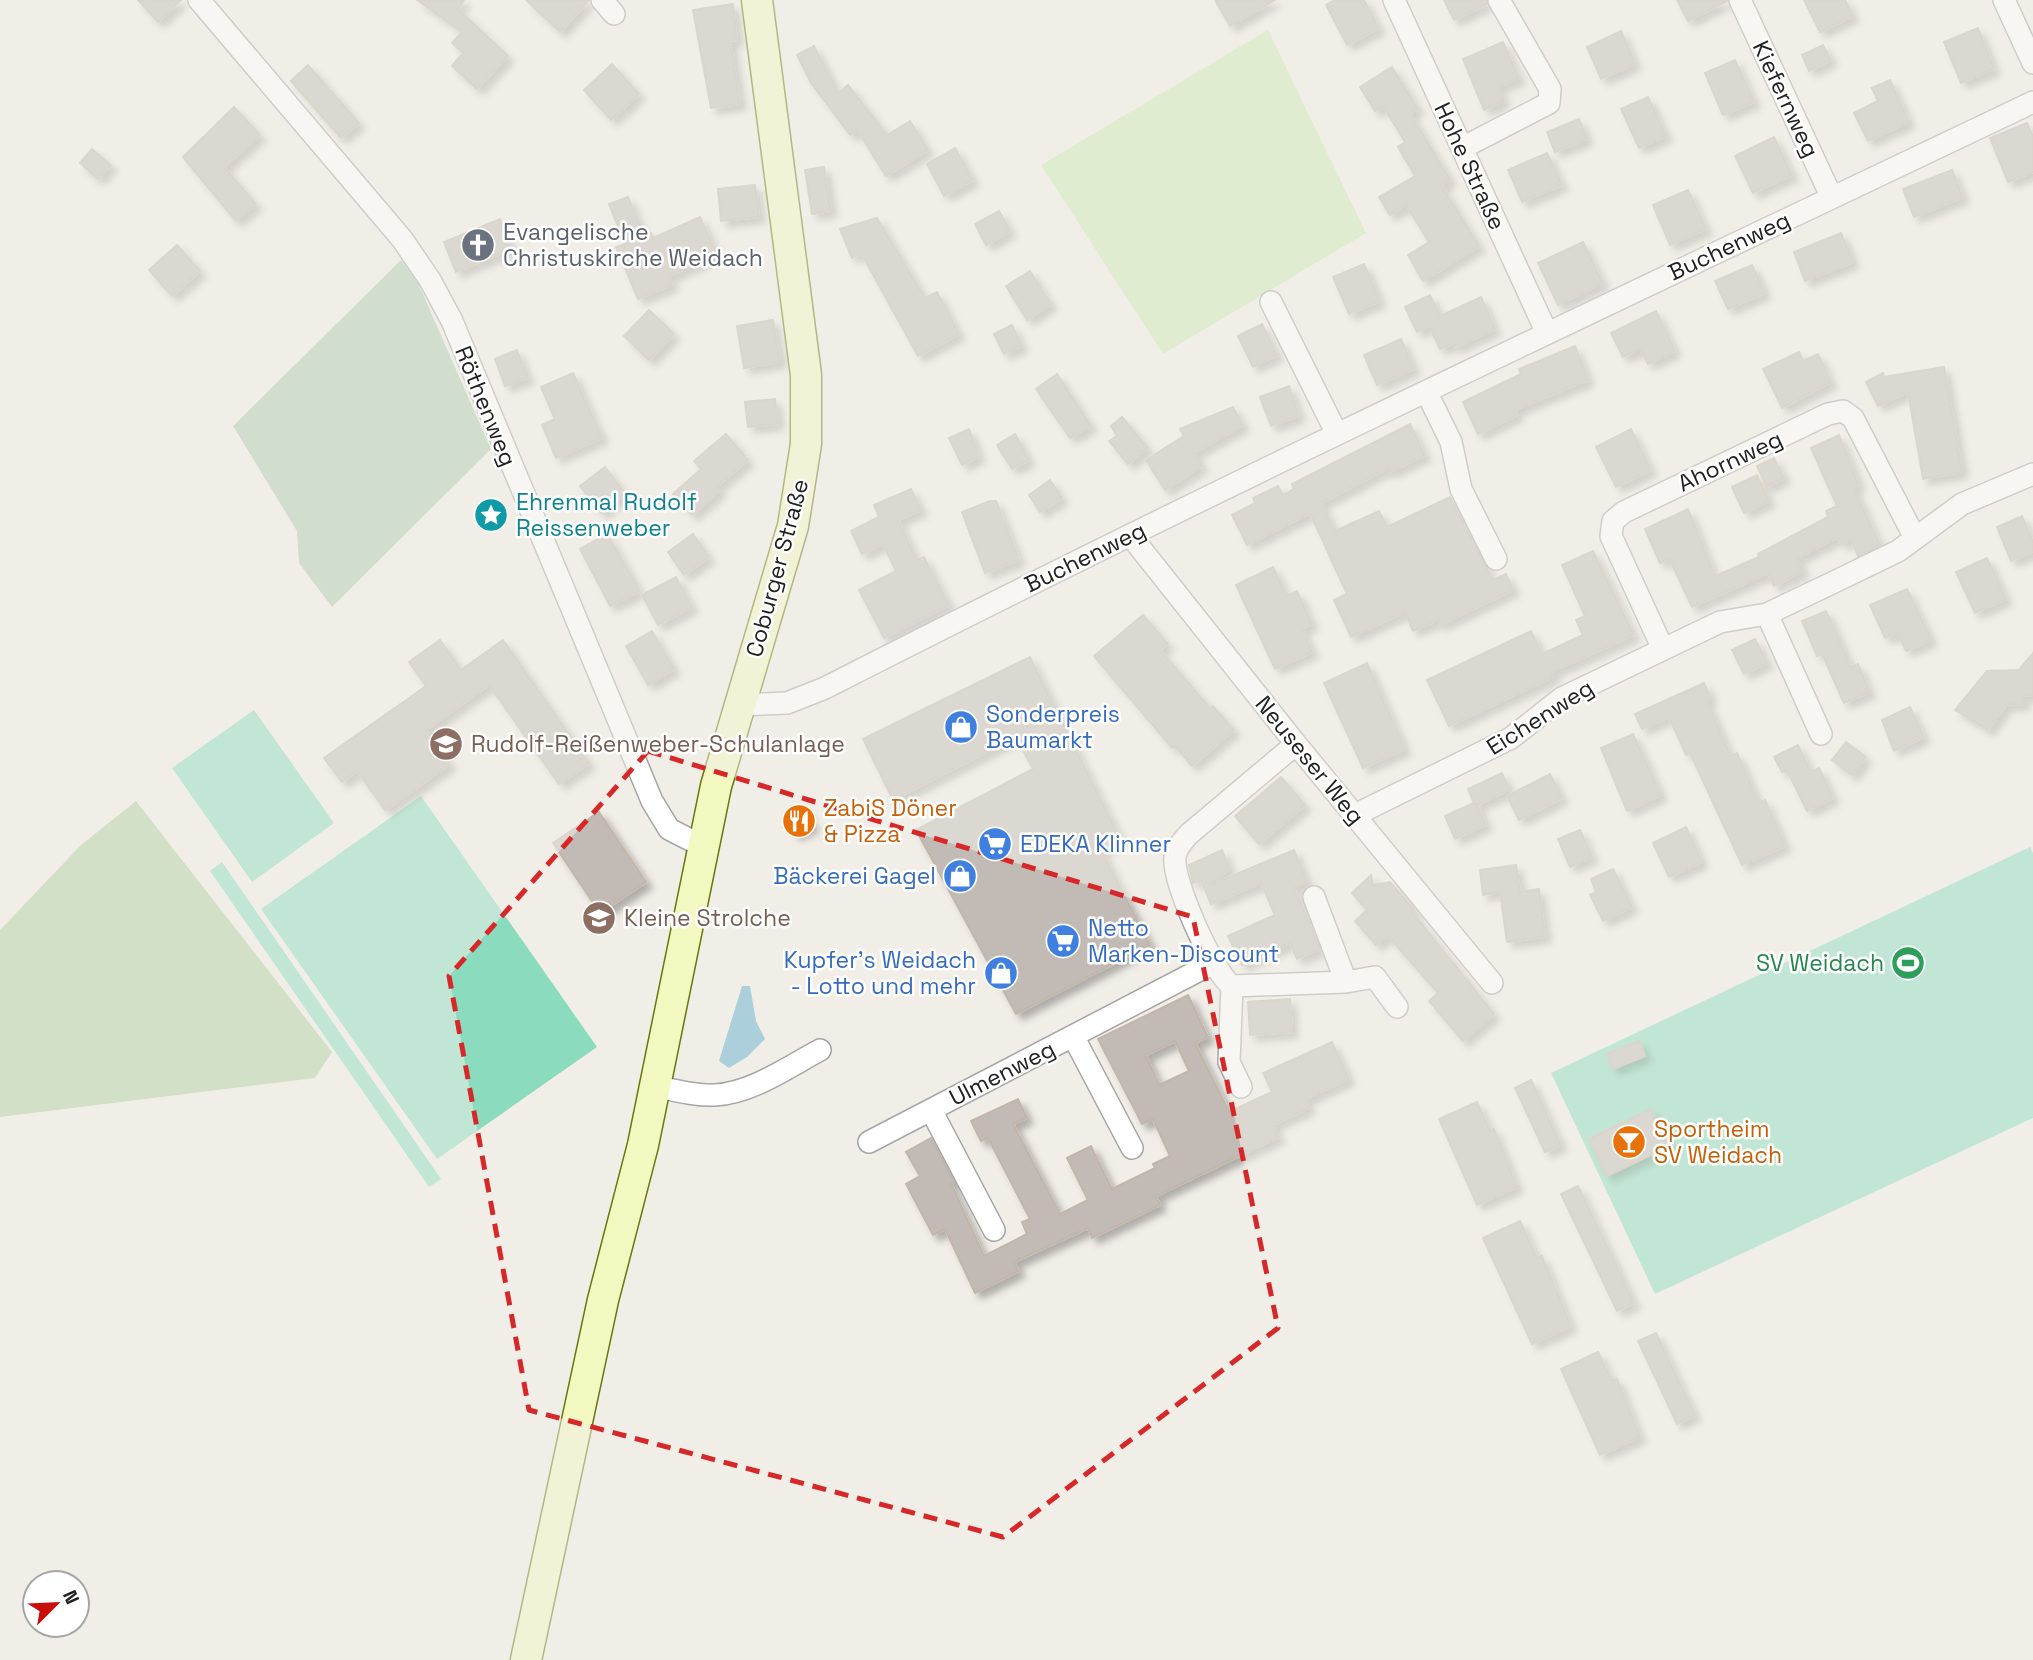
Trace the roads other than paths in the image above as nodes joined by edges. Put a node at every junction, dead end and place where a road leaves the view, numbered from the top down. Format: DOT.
graph roads {
  1 [pos="199,0"];
  2 [pos="757,0"];
  3 [pos="1394,0"];
  4 [pos="1499,0"];
  5 [pos="1740,0"];
  6 [pos="2004,0"];
  7 [pos="2033,63"];
  8 [pos="2033,102"];
  9 [pos="1462,148"];
  10 [pos="1832,198"];
  11 [pos="1271,302"];
  12 [pos="1546,331"];
  13 [pos="1427,393"];
  14 [pos="1336,432"];
  15 [pos="2033,474"];
  16 [pos="1130,535"];
  17 [pos="1915,537"];
  18 [pos="1496,559"];
  19 [pos="1767,614"];
  20 [pos="1663,649"];
  21 [pos="740,705"];
  22 [pos="1821,734"];
  23 [pos="1296,744"];
  24 [pos="1355,816"];
  25 [pos="704,847"];
  26 [pos="1314,897"];
  27 [pos="1215,962"];
  28 [pos="1346,982"];
  29 [pos="1492,983"];
  30 [pos="1232,986"];
  31 [pos="1397,1007"];
  32 [pos="1073,1036"];
  33 [pos="820,1050"];
  34 [pos="655,1086"];
  35 [pos="1241,1087"];
  36 [pos="931,1110"];
  37 [pos="869,1142"];
  38 [pos="1132,1148"];
  39 [pos="994,1230"];
  40 [pos="526,1660"];
  1 -- 25 [label="street, Röthenweg"];
  2 -- 21 [label="main road, Coburger Straße"];
  3 -- 9 [label="street, Hohe Straße"];
  4 -- 9 [label="street"];
  5 -- 10 [label="street, Kiefernweg"];
  6 -- 7 [label="street"];
  8 -- 10 [label="street, Buchenweg"];
  9 -- 12 [label="street, Hohe Straße"];
  10 -- 12 [label="street, Buchenweg"];
  11 -- 14 [label="street"];
  12 -- 13 [label="street, Buchenweg"];
  13 -- 14 [label="street, Buchenweg"];
  13 -- 18 [label="street"];
  14 -- 16 [label="street, Buchenweg"];
  15 -- 17 [label="street, Eichenweg"];
  16 -- 21 [label="street, Buchenweg"];
  16 -- 23 [label="street, Neuseser Weg"];
  17 -- 19 [label="street, Eichenweg"];
  17 -- 20 [label="street, Ahornweg"];
  19 -- 20 [label="street, Eichenweg"];
  19 -- 22 [label="street"];
  20 -- 24 [label="street, Eichenweg"];
  21 -- 25 [label="main road, Coburger Straße"];
  23 -- 24 [label="street, Neuseser Weg"];
  23 -- 27 [label="street"];
  24 -- 29 [label="street, Neuseser Weg"];
  25 -- 34 [label="main road, Coburger Straße"];
  26 -- 28 [label="street"];
  27 -- 30 [label="street"];
  27 -- 32 [label="street, Ulmenweg"];
  28 -- 30 [label="street"];
  28 -- 31 [label="street"];
  30 -- 35 [label="street"];
  32 -- 36 [label="street, Ulmenweg"];
  32 -- 38 [label="street, Ulmenweg"];
  33 -- 34 [label="street"];
  34 -- 40 [label="main road, Coburger Straße"];
  36 -- 37 [label="street, Ulmenweg"];
  36 -- 39 [label="street, Ulmenweg"];
}
